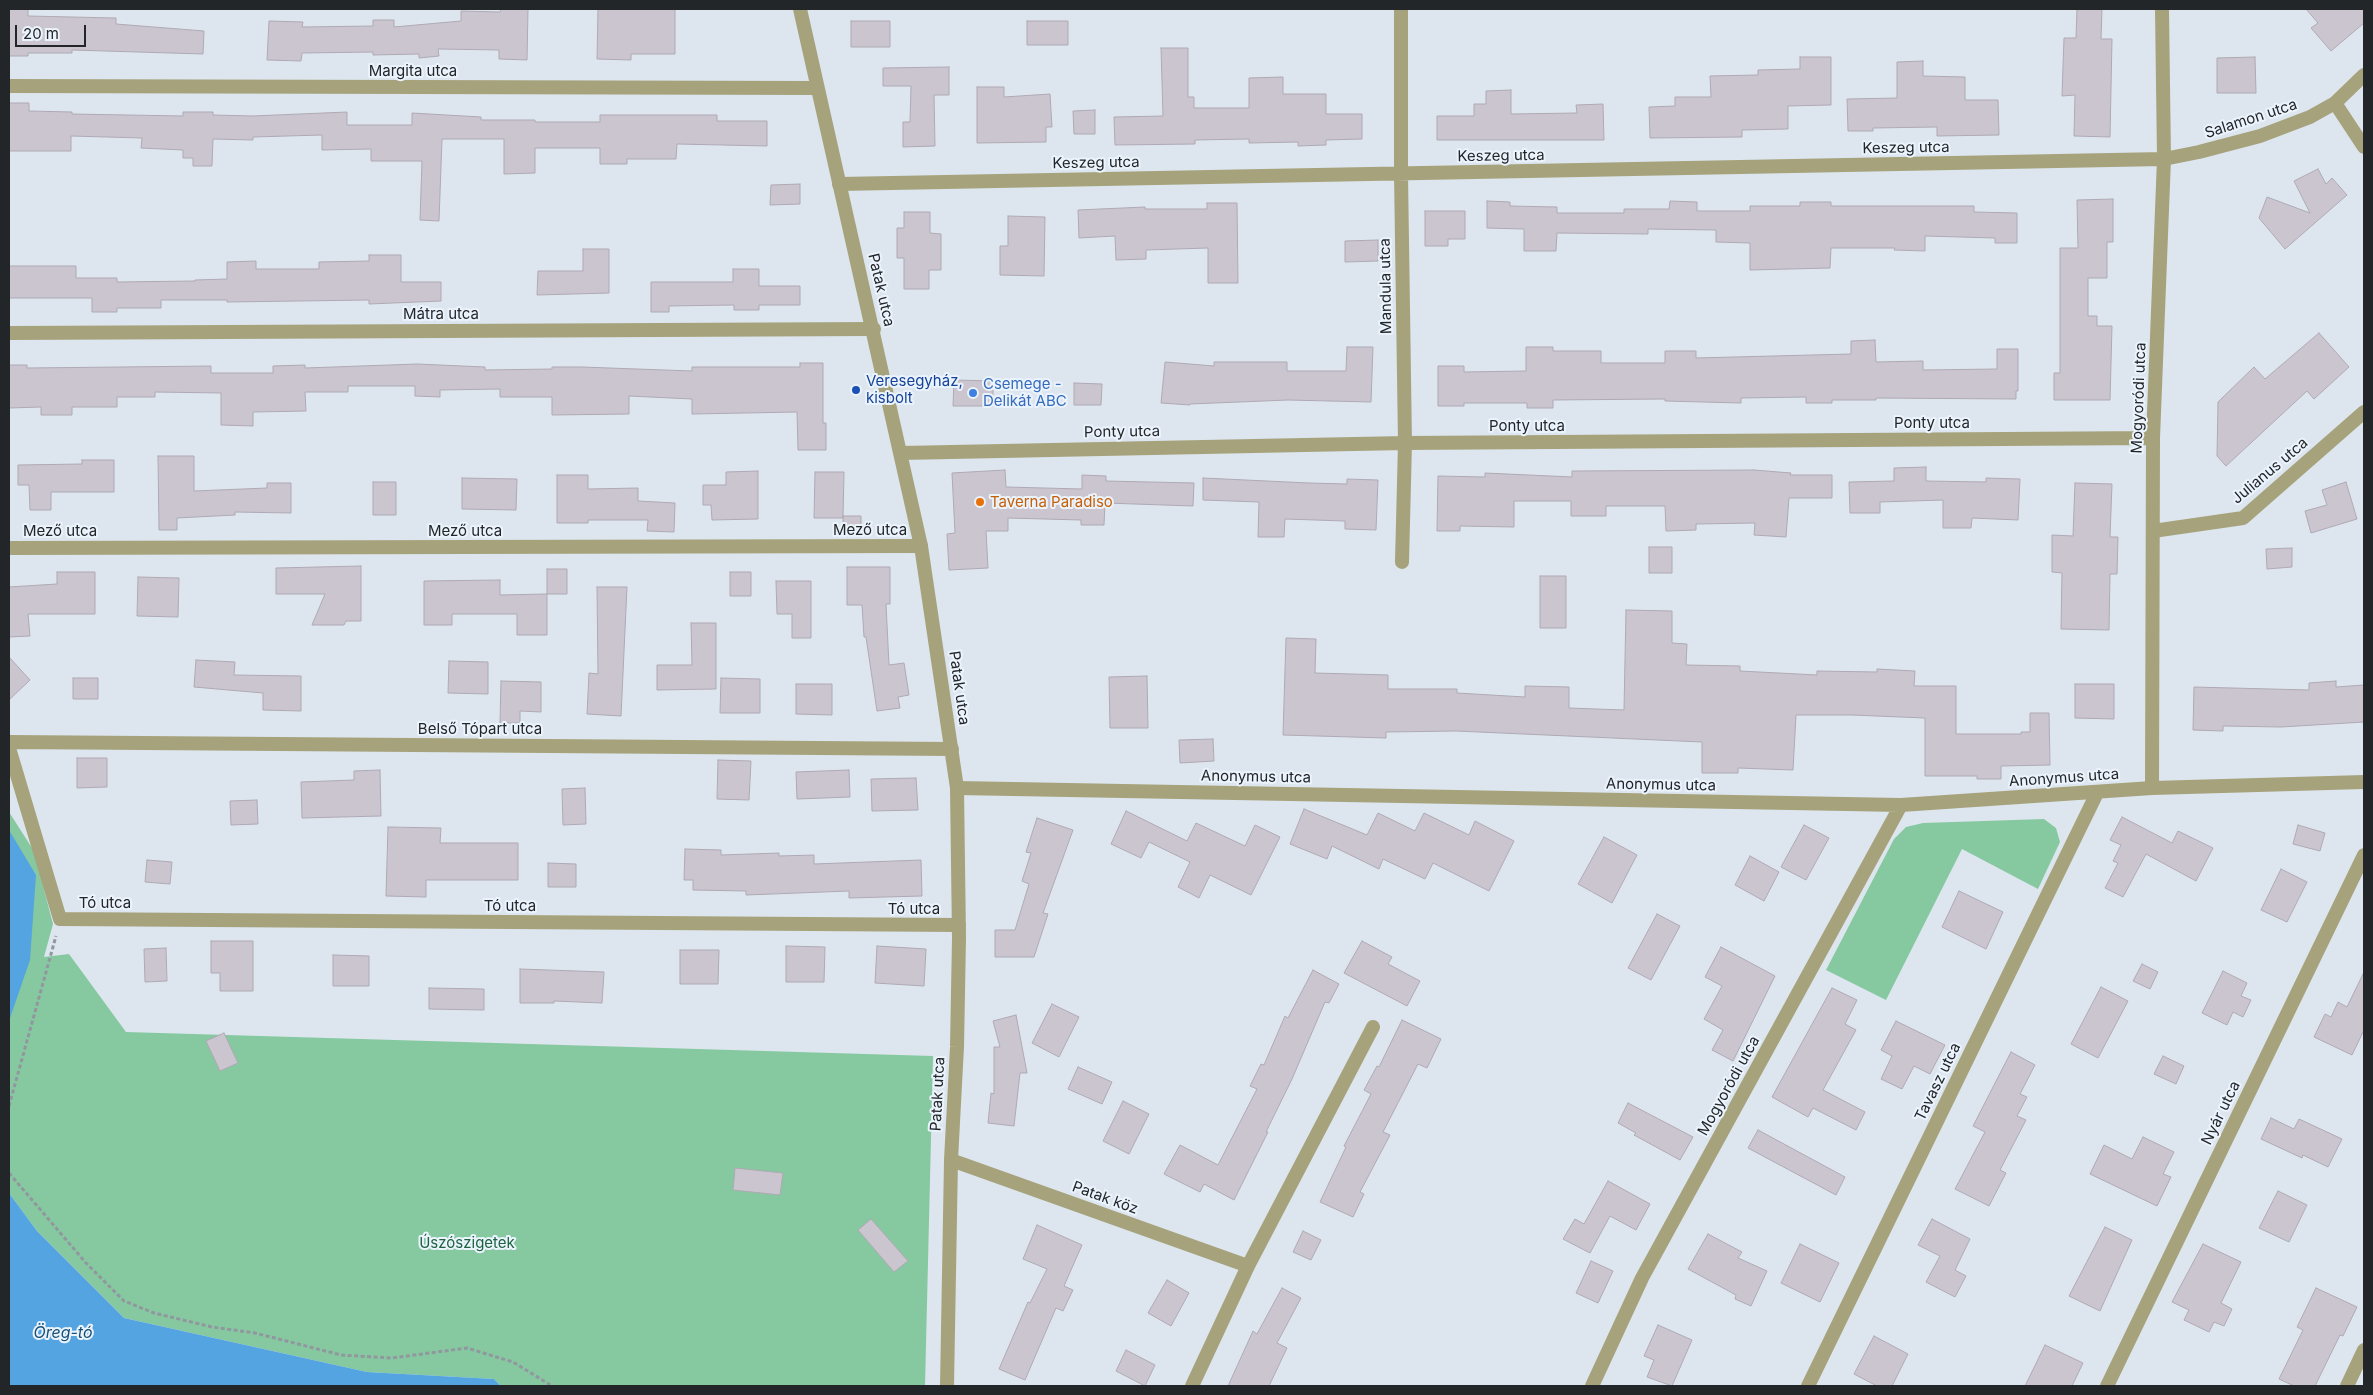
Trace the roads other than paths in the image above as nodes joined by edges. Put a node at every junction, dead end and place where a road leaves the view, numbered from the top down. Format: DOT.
graph roads {
  1 [pos="800,9"];
  2 [pos="1401,9"];
  3 [pos="2162,9"];
  4 [pos="2364,74"];
  5 [pos="9,86"];
  6 [pos="817,88"];
  7 [pos="2335,104"];
  8 [pos="2364,147"];
  9 [pos="2164,159"];
  10 [pos="1401,174"];
  11 [pos="839,184"];
  12 [pos="874,330"];
  13 [pos="9,333"];
  14 [pos="2364,412"];
  15 [pos="2153,438"];
  16 [pos="1405,443"];
  17 [pos="901,453"];
  18 [pos="2153,531"];
  19 [pos="921,546"];
  20 [pos="9,548"];
  21 [pos="1402,562"];
  22 [pos="9,742"];
  23 [pos="9,748"];
  24 [pos="952,749"];
  25 [pos="2364,782"];
  26 [pos="957,788"];
  27 [pos="2152,788"];
  28 [pos="2097,793"];
  29 [pos="1901,805"];
  30 [pos="2364,855"];
  31 [pos="959,925"];
  32 [pos="1373,1027"];
  33 [pos="952,1160"];
  34 [pos="1248,1266"];
  35 [pos="2364,1350"];
  36 [pos="947,1386"];
  37 [pos="1192,1386"];
  38 [pos="1592,1386"];
  39 [pos="1808,1386"];
  40 [pos="2107,1386"];
  41 [pos="2347,1386"];
  1 -- 6 [label="street, Patak utca"];
  2 -- 10 [label="street, Mandula utca"];
  3 -- 9 [label="street, Mogyoródi utca"];
  4 -- 7 [label="street, Salamon utca"];
  5 -- 6 [label="street, Margita utca"];
  6 -- 11 [label="street, Patak utca"];
  7 -- 8 [label="street"];
  7 -- 9 [label="street, Salamon utca"];
  9 -- 10 [label="street, Keszeg utca"];
  9 -- 15 [label="street, Mogyoródi utca"];
  10 -- 11 [label="street, Keszeg utca"];
  10 -- 16 [label="street, Mandula utca"];
  11 -- 12 [label="street, Patak utca"];
  12 -- 13 [label="street, Mátra utca"];
  12 -- 17 [label="street, Patak utca"];
  14 -- 18 [label="street, Julianus utca"];
  15 -- 16 [label="street, Ponty utca"];
  15 -- 18 [label="street, Mogyoródi utca"];
  16 -- 17 [label="street, Ponty utca"];
  16 -- 21 [label="street, Mandula utca"];
  17 -- 19 [label="street, Patak utca"];
  18 -- 27 [label="street, Mogyoródi utca"];
  19 -- 20 [label="street, Mező utca"];
  19 -- 24 [label="street, Patak utca"];
  22 -- 24 [label="street, Belső Tópart utca"];
  23 -- 31 [label="street, Tó utca"];
  24 -- 26 [label="street, Patak utca"];
  25 -- 27 [label="street, Anonymus utca"];
  26 -- 29 [label="street, Anonymus utca"];
  26 -- 31 [label="street, Patak utca"];
  27 -- 28 [label="street, Anonymus utca"];
  28 -- 29 [label="street, Anonymus utca"];
  28 -- 39 [label="street, Tavasz utca"];
  29 -- 38 [label="street, Mogyoródi utca"];
  30 -- 40 [label="street, Nyár utca"];
  31 -- 33 [label="street, Patak utca"];
  32 -- 34 [label="street"];
  33 -- 34 [label="street, Patak köz"];
  33 -- 36 [label="street, Patak utca"];
  34 -- 37 [label="street"];
  35 -- 41 [label="street"];
}
